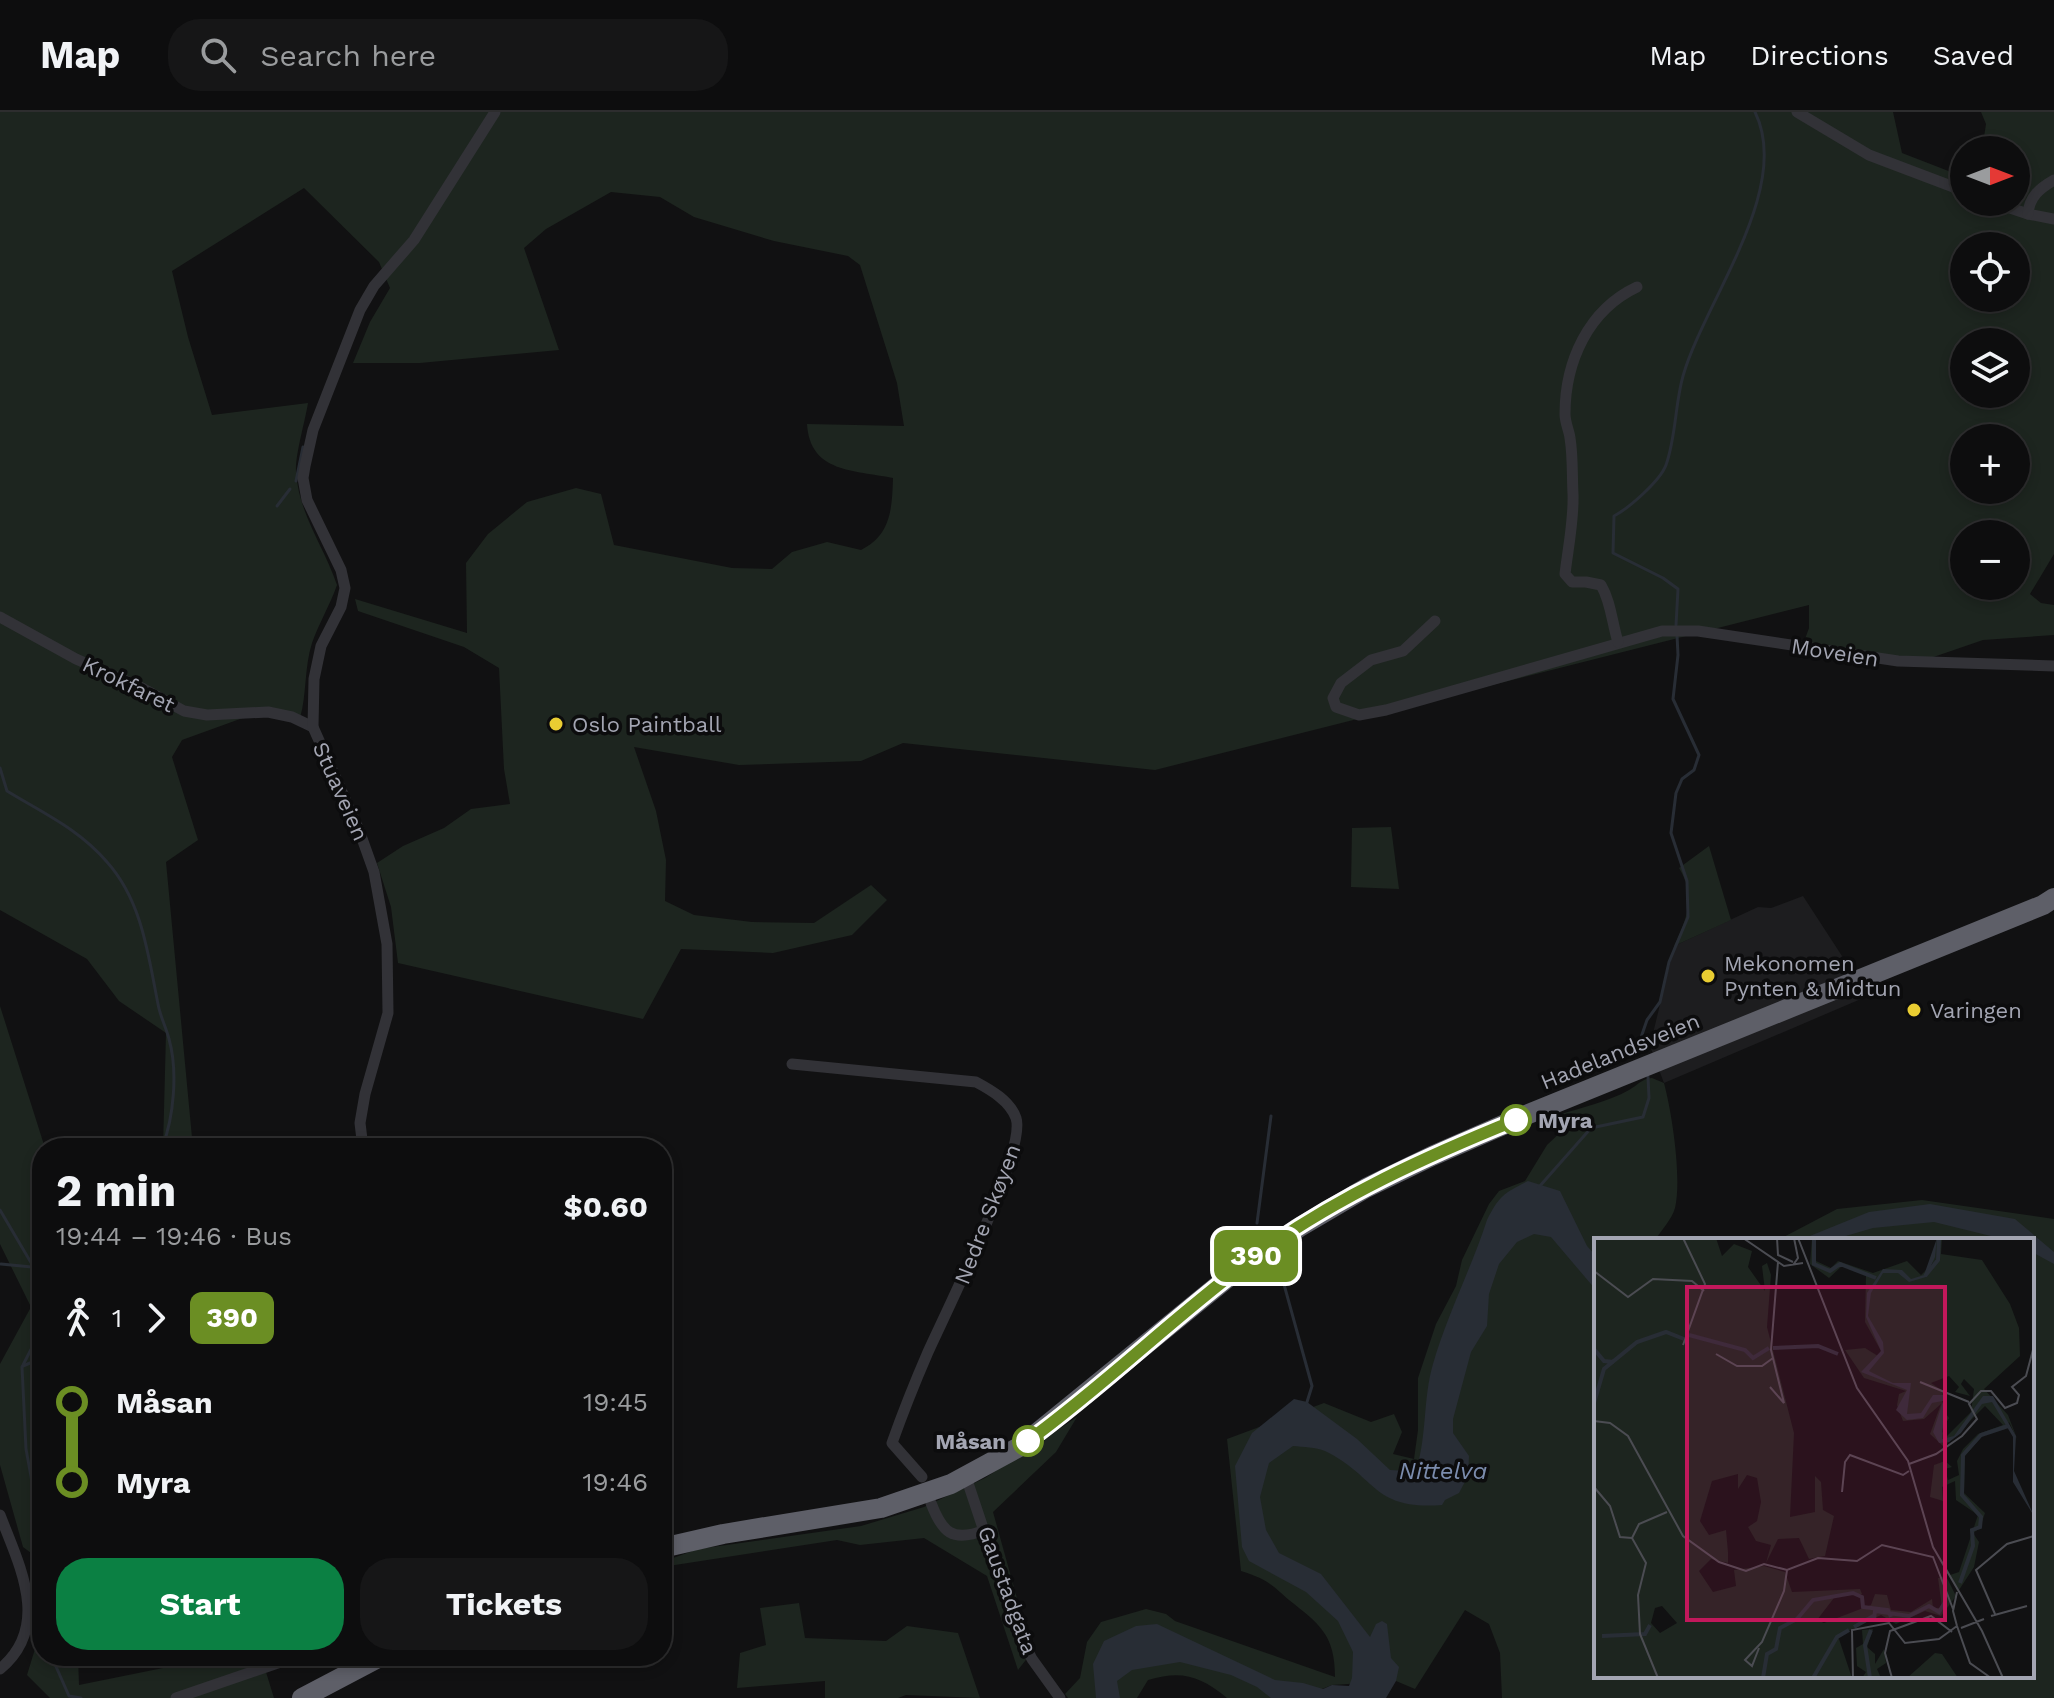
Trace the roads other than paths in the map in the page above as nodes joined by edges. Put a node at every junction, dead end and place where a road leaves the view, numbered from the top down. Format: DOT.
graph roads {
  1 [pos="495,112"];
  2 [pos="1797,112"];
  3 [pos="2054,180"];
  4 [pos="1950,186"];
  5 [pos="2030,204"];
  6 [pos="2030,214"];
  7 [pos="2054,219"];
  8 [pos="1637,287"];
  9 [pos="0,617"];
  10 [pos="1435,621"];
  11 [pos="1618,642"];
  12 [pos="2054,666"];
  13 [pos="313,727"];
  14 [pos="2050,902"];
  15 [pos="792,1064"];
  16 [pos="361,1138"];
  17 [pos="922,1477"];
  18 [pos="966,1477"];
  19 [pos="931,1503"];
  20 [pos="0,1515"];
  21 [pos="985,1530"];
  22 [pos="672,1546"];
  23 [pos="269,1666"];
  24 [pos="363,1666"];
  25 [pos="0,1669"];
  26 [pos="176,1698"];
  27 [pos="302,1698"];
  28 [pos="1060,1698"];
  1 -- 13 [label="street, Stuaveien"];
  2 -- 4 [label="street"];
  3 -- 5 [label="street"];
  6 -- 7 [label="street"];
  8 -- 11 [label="street"];
  9 -- 13 [label="street, Krokfaret"];
  10 -- 11 [label="street, Moveien"];
  11 -- 12 [label="street, Moveien"];
  13 -- 16 [label="street, Stuaveien"];
  14 -- 18 [label="highway, Hadelandsveien"];
  15 -- 17 [label="street, Nedre Skøyen"];
  18 -- 21 [label="street, Gaustadgata"];
  18 -- 22 [label="highway, Hadelandsveien"];
  19 -- 21 [label="street"];
  20 -- 25 [label="street"];
  21 -- 28 [label="street, Gaustadgata"];
  23 -- 26 [label="street"];
  24 -- 27 [label="highway"];
}
